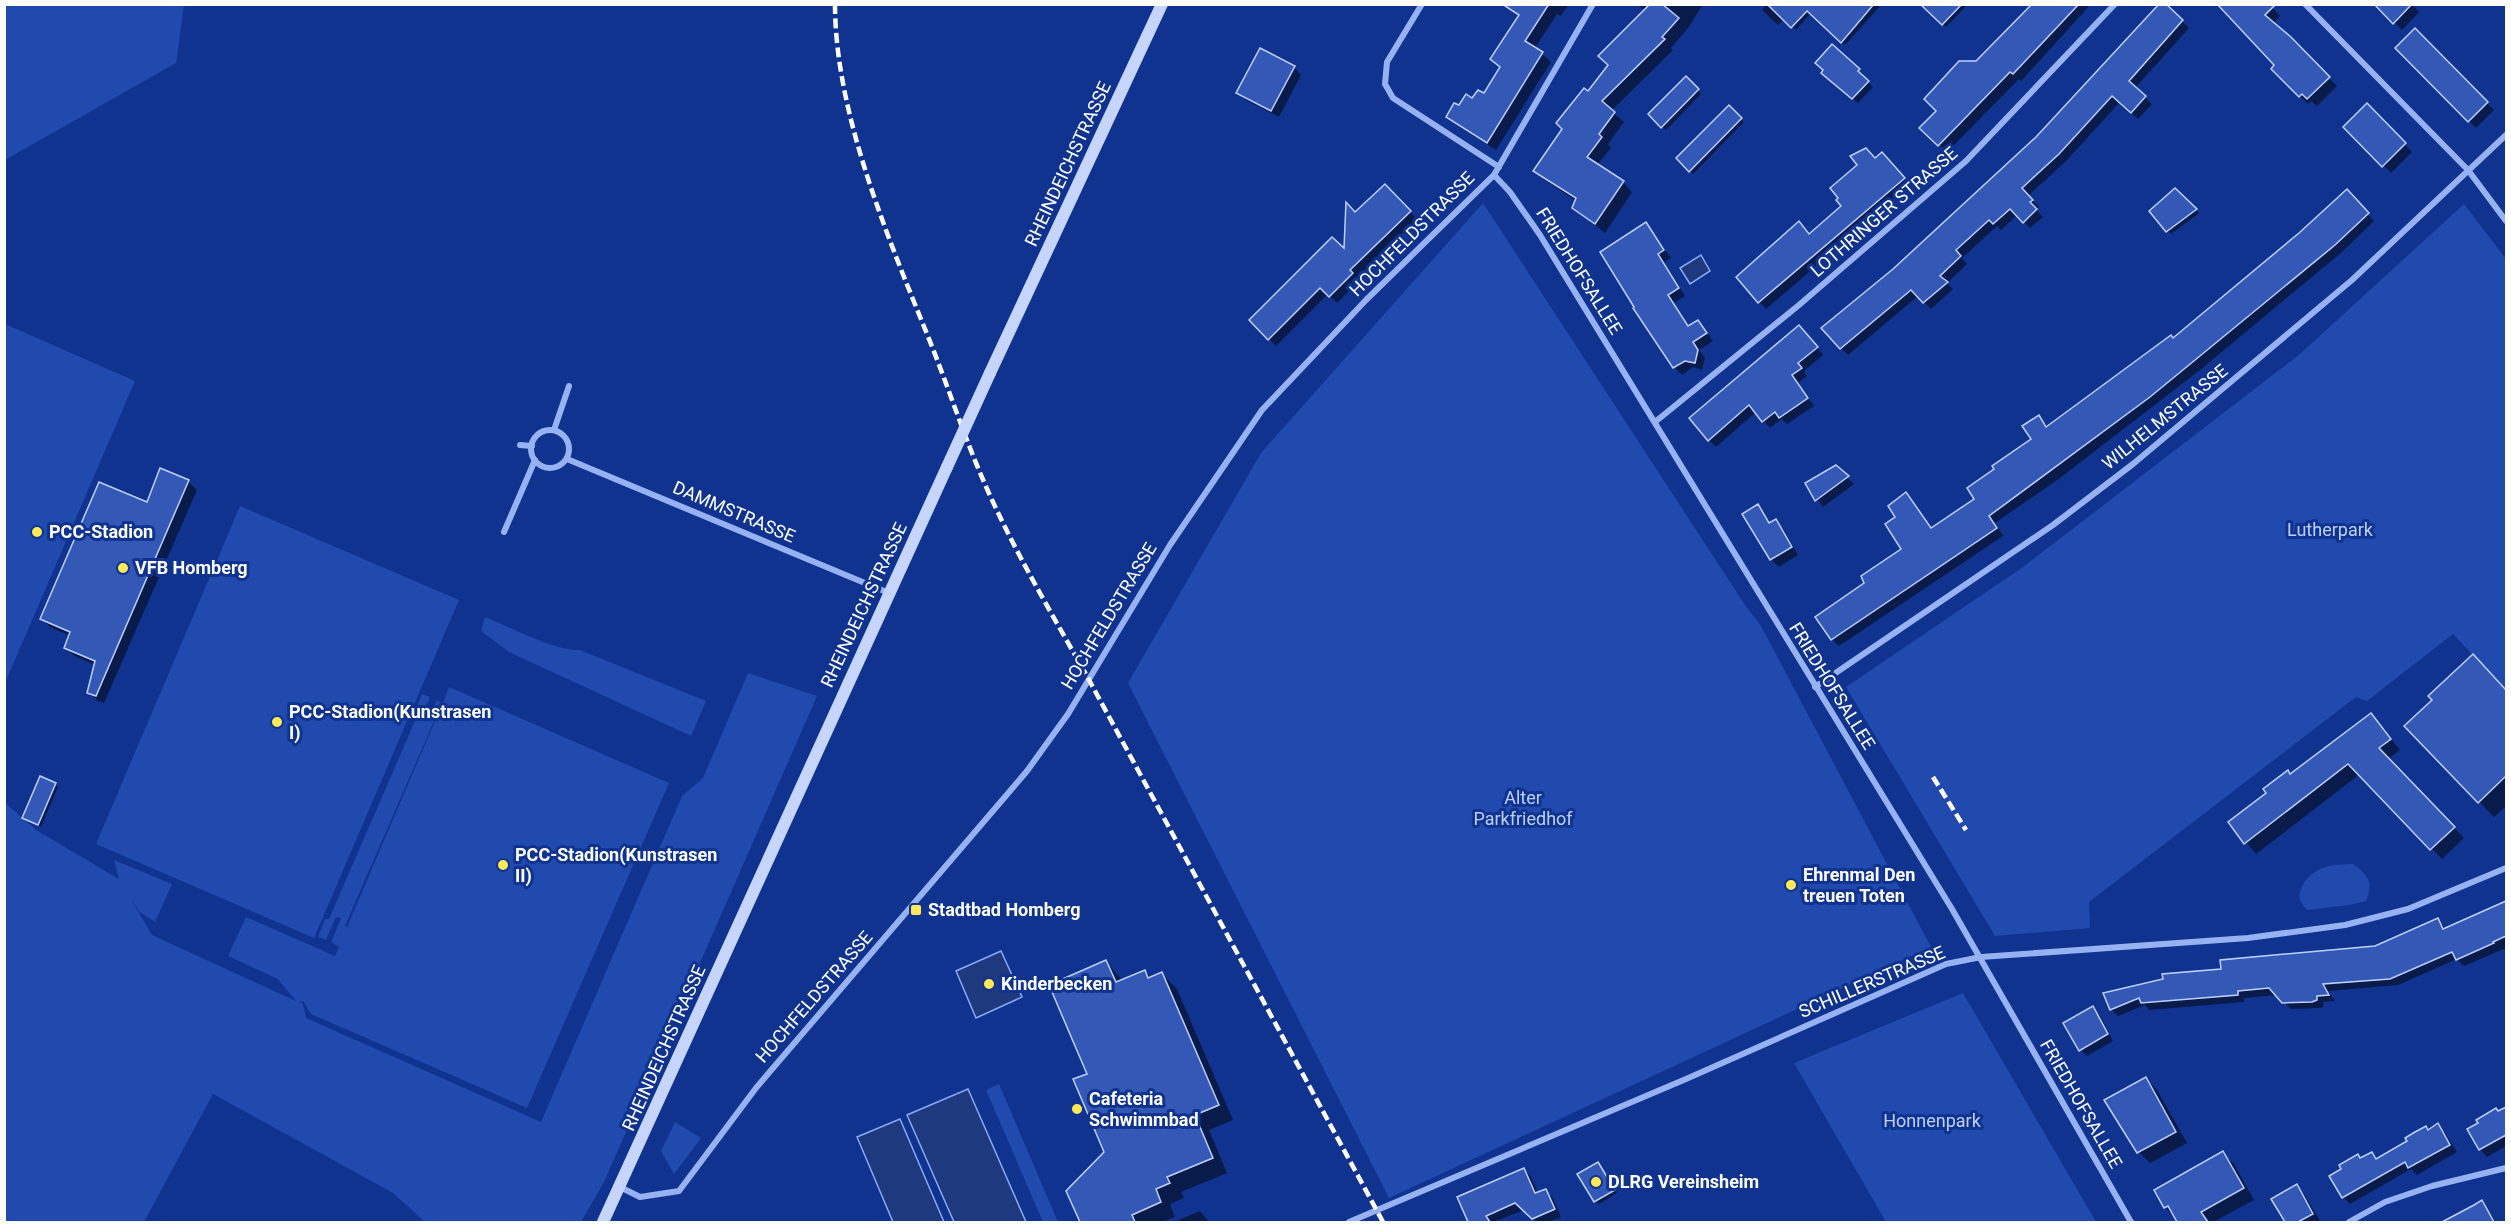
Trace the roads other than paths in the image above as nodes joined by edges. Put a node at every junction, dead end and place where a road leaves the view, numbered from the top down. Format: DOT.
graph roads {
  1 [pos="1162,4"];
  2 [pos="1422,4"];
  3 [pos="1593,4"];
  4 [pos="2115,4"];
  5 [pos="2305,4"];
  6 [pos="2506,135"];
  7 [pos="1499,167"];
  8 [pos="2468,170"];
  9 [pos="1494,175"];
  10 [pos="2506,221"];
  11 [pos="569,386"];
  12 [pos="1655,422"];
  13 [pos="554,430"];
  14 [pos="520,445"];
  15 [pos="532,446"];
  16 [pos="567,459"];
  17 [pos="535,460"];
  18 [pos="504,532"];
  19 [pos="888,593"];
  20 [pos="1815,687"];
  21 [pos="2506,868"];
  22 [pos="1981,957"];
  23 [pos="2506,1168"];
  24 [pos="620,1187"];
  25 [pos="603,1222"];
  26 [pos="1349,1222"];
  27 [pos="2131,1222"];
  28 [pos="2349,1222"];
  1 -- 19 [label="main road, RHEINDEICHSTRASSE, bridge"];
  2 -- 7 [label="street"];
  3 -- 7 [label="street, HOCHFELDSTRASSE"];
  4 -- 12 [label="street, LOTHRINGER STRASSE"];
  5 -- 8 [label="street"];
  6 -- 8 [label="street, WILHELMSTRASSE"];
  7 -- 9 [label="street, HOCHFELDSTRASSE"];
  8 -- 10 [label="street"];
  8 -- 20 [label="street, WILHELMSTRASSE"];
  9 -- 12 [label="street, FRIEDHOFSALLEE"];
  9 -- 24 [label="street, HOCHFELDSTRASSE"];
  11 -- 13 [label="street"];
  12 -- 20 [label="street, FRIEDHOFSALLEE"];
  13 -- 15 [label="street"];
  13 -- 16 [label="street"];
  14 -- 15 [label="street"];
  15 -- 17 [label="street"];
  16 -- 17 [label="street"];
  16 -- 19 [label="street, DAMMSTRASSE"];
  17 -- 18 [label="street"];
  19 -- 24 [label="main road, RHEINDEICHSTRASSE"];
  20 -- 22 [label="street, FRIEDHOFSALLEE"];
  21 -- 22 [label="street, SCHILLERSTRASSE"];
  22 -- 26 [label="street, SCHILLERSTRASSE"];
  22 -- 27 [label="street, FRIEDHOFSALLEE"];
  23 -- 28 [label="street"];
  24 -- 25 [label="main road, RHEINDEICHSTRASSE"];
}
